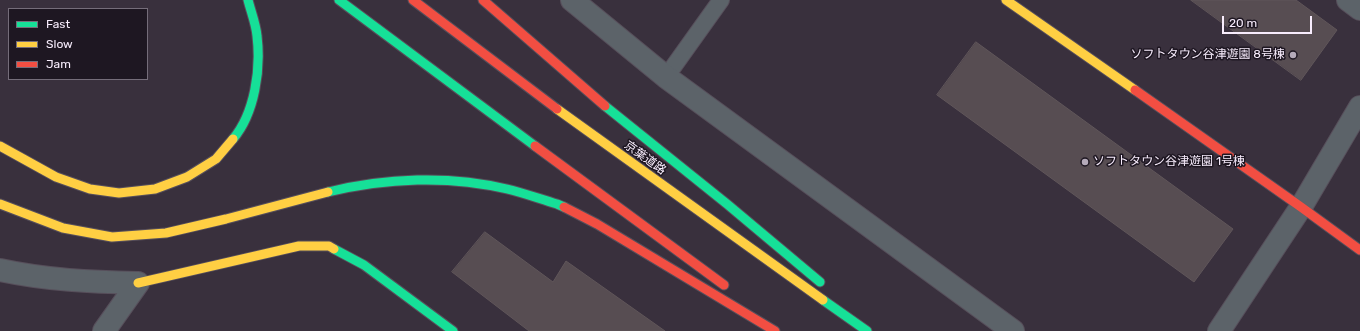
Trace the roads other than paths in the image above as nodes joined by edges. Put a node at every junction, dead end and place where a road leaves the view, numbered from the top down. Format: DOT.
graph roads {
  1 [pos="248,0"];
  2 [pos="340,0"];
  3 [pos="412,0"];
  4 [pos="483,0"];
  5 [pos="572,0"];
  6 [pos="721,0"];
  7 [pos="1006,0"];
  8 [pos="1348,0"];
  9 [pos="1360,9"];
  10 [pos="666,77"];
  11 [pos="1360,107"];
  12 [pos="0,146"];
  13 [pos="0,204"];
  14 [pos="1302,207"];
  15 [pos="1360,250"];
  16 [pos="0,270"];
  17 [pos="138,284"];
  18 [pos="728,289"];
  19 [pos="830,290"];
  20 [pos="754,308"];
  21 [pos="854,311"];
  22 [pos="104,331"];
  23 [pos="453,331"];
  24 [pos="774,331"];
  25 [pos="786,331"];
  26 [pos="867,331"];
  27 [pos="878,331"];
  28 [pos="1013,331"];
  29 [pos="1219,331"];
  1 -- 12 [label="main road"];
  2 -- 18 [label="main road"];
  3 -- 26 [label="main road, 京葉道路"];
  4 -- 19 [label="main road"];
  5 -- 10 [label="street"];
  6 -- 10 [label="lane"];
  7 -- 14 [label="main road"];
  8 -- 9 [label="street"];
  10 -- 28 [label="street"];
  11 -- 14 [label="street"];
  13 -- 24 [label="main road"];
  14 -- 15 [label="main road"];
  14 -- 29 [label="street"];
  16 -- 17 [label="street"];
  17 -- 22 [label="street"];
  17 -- 23 [label="main road"];
  20 -- 25 [label="main road"];
  21 -- 27 [label="main road"];
}
